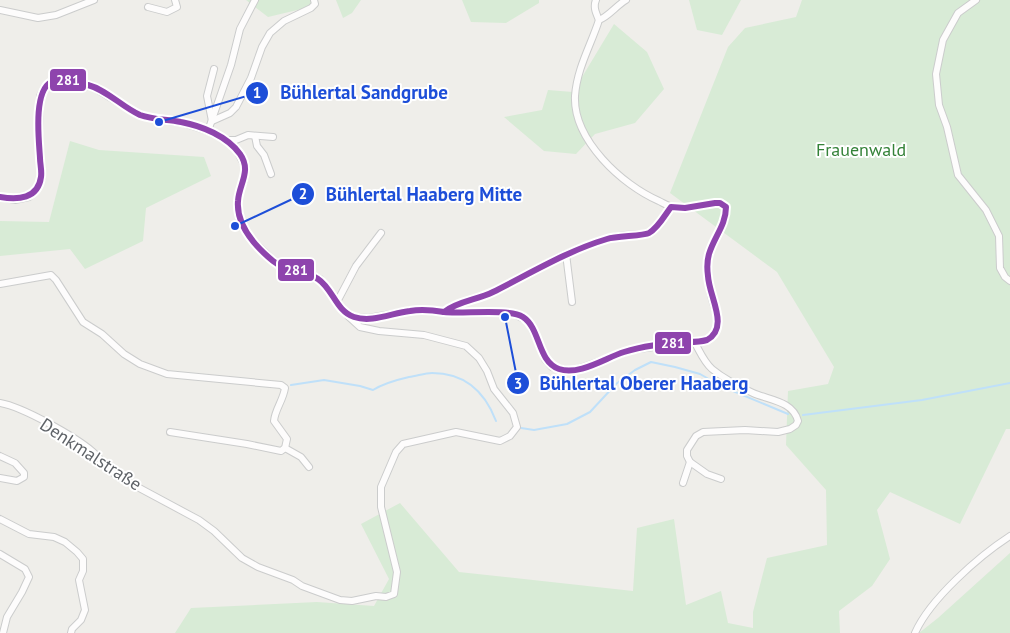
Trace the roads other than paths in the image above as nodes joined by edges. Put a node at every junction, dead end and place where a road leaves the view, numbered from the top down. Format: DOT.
graph roads {
  1 [pos="94,0"];
  2 [pos="175,0"];
  3 [pos="255,0"];
  4 [pos="314,0"];
  5 [pos="596,0"];
  6 [pos="626,0"];
  7 [pos="976,0"];
  8 [pos="148,7"];
  9 [pos="0,10"];
  10 [pos="599,20"];
  11 [pos="214,68"];
  12 [pos="212,121"];
  13 [pos="208,131"];
  14 [pos="255,136"];
  15 [pos="273,137"];
  16 [pos="226,140"];
  17 [pos="271,174"];
  18 [pos="0,197"];
  19 [pos="671,207"];
  20 [pos="381,233"];
  21 [pos="566,254"];
  22 [pos="1010,282"];
  23 [pos="0,284"];
  24 [pos="336,302"];
  25 [pos="572,302"];
  26 [pos="344,311"];
  27 [pos="443,312"];
  28 [pos="695,343"];
  29 [pos="0,403"];
  30 [pos="170,432"];
  31 [pos="285,448"];
  32 [pos="0,456"];
  33 [pos="690,462"];
  34 [pos="309,467"];
  35 [pos="0,478"];
  36 [pos="721,479"];
  37 [pos="684,483"];
  38 [pos="0,519"];
  39 [pos="1010,536"];
  40 [pos="0,554"];
  41 [pos="4,633"];
  42 [pos="71,633"];
  43 [pos="915,633"];
  1 -- 9 [label="street"];
  2 -- 8 [label="street"];
  3 -- 12 [label="street"];
  4 -- 12 [label="street"];
  5 -- 10 [label="street"];
  6 -- 10 [label="street"];
  7 -- 22 [label="street"];
  10 -- 19 [label="street"];
  11 -- 12 [label="street"];
  12 -- 13 [label="street"];
  13 -- 16 [label="street"];
  13 -- 18 [label="street"];
  14 -- 15 [label="street"];
  14 -- 16 [label="street"];
  14 -- 17 [label="street"];
  16 -- 24 [label="street"];
  19 -- 21 [label="street"];
  19 -- 28 [label="street"];
  20 -- 24 [label="street"];
  21 -- 25 [label="street"];
  21 -- 27 [label="street"];
  23 -- 31 [label="street"];
  24 -- 26 [label="street"];
  26 -- 27 [label="street"];
  26 -- 29 [label="street, Denkmalstraße"];
  27 -- 28 [label="street"];
  28 -- 33 [label="street"];
  30 -- 31 [label="street"];
  31 -- 34 [label="street"];
  32 -- 35 [label="street"];
  33 -- 36 [label="street"];
  33 -- 37 [label="street"];
  38 -- 42 [label="street"];
  39 -- 43 [label="street"];
  40 -- 41 [label="street"];
}
